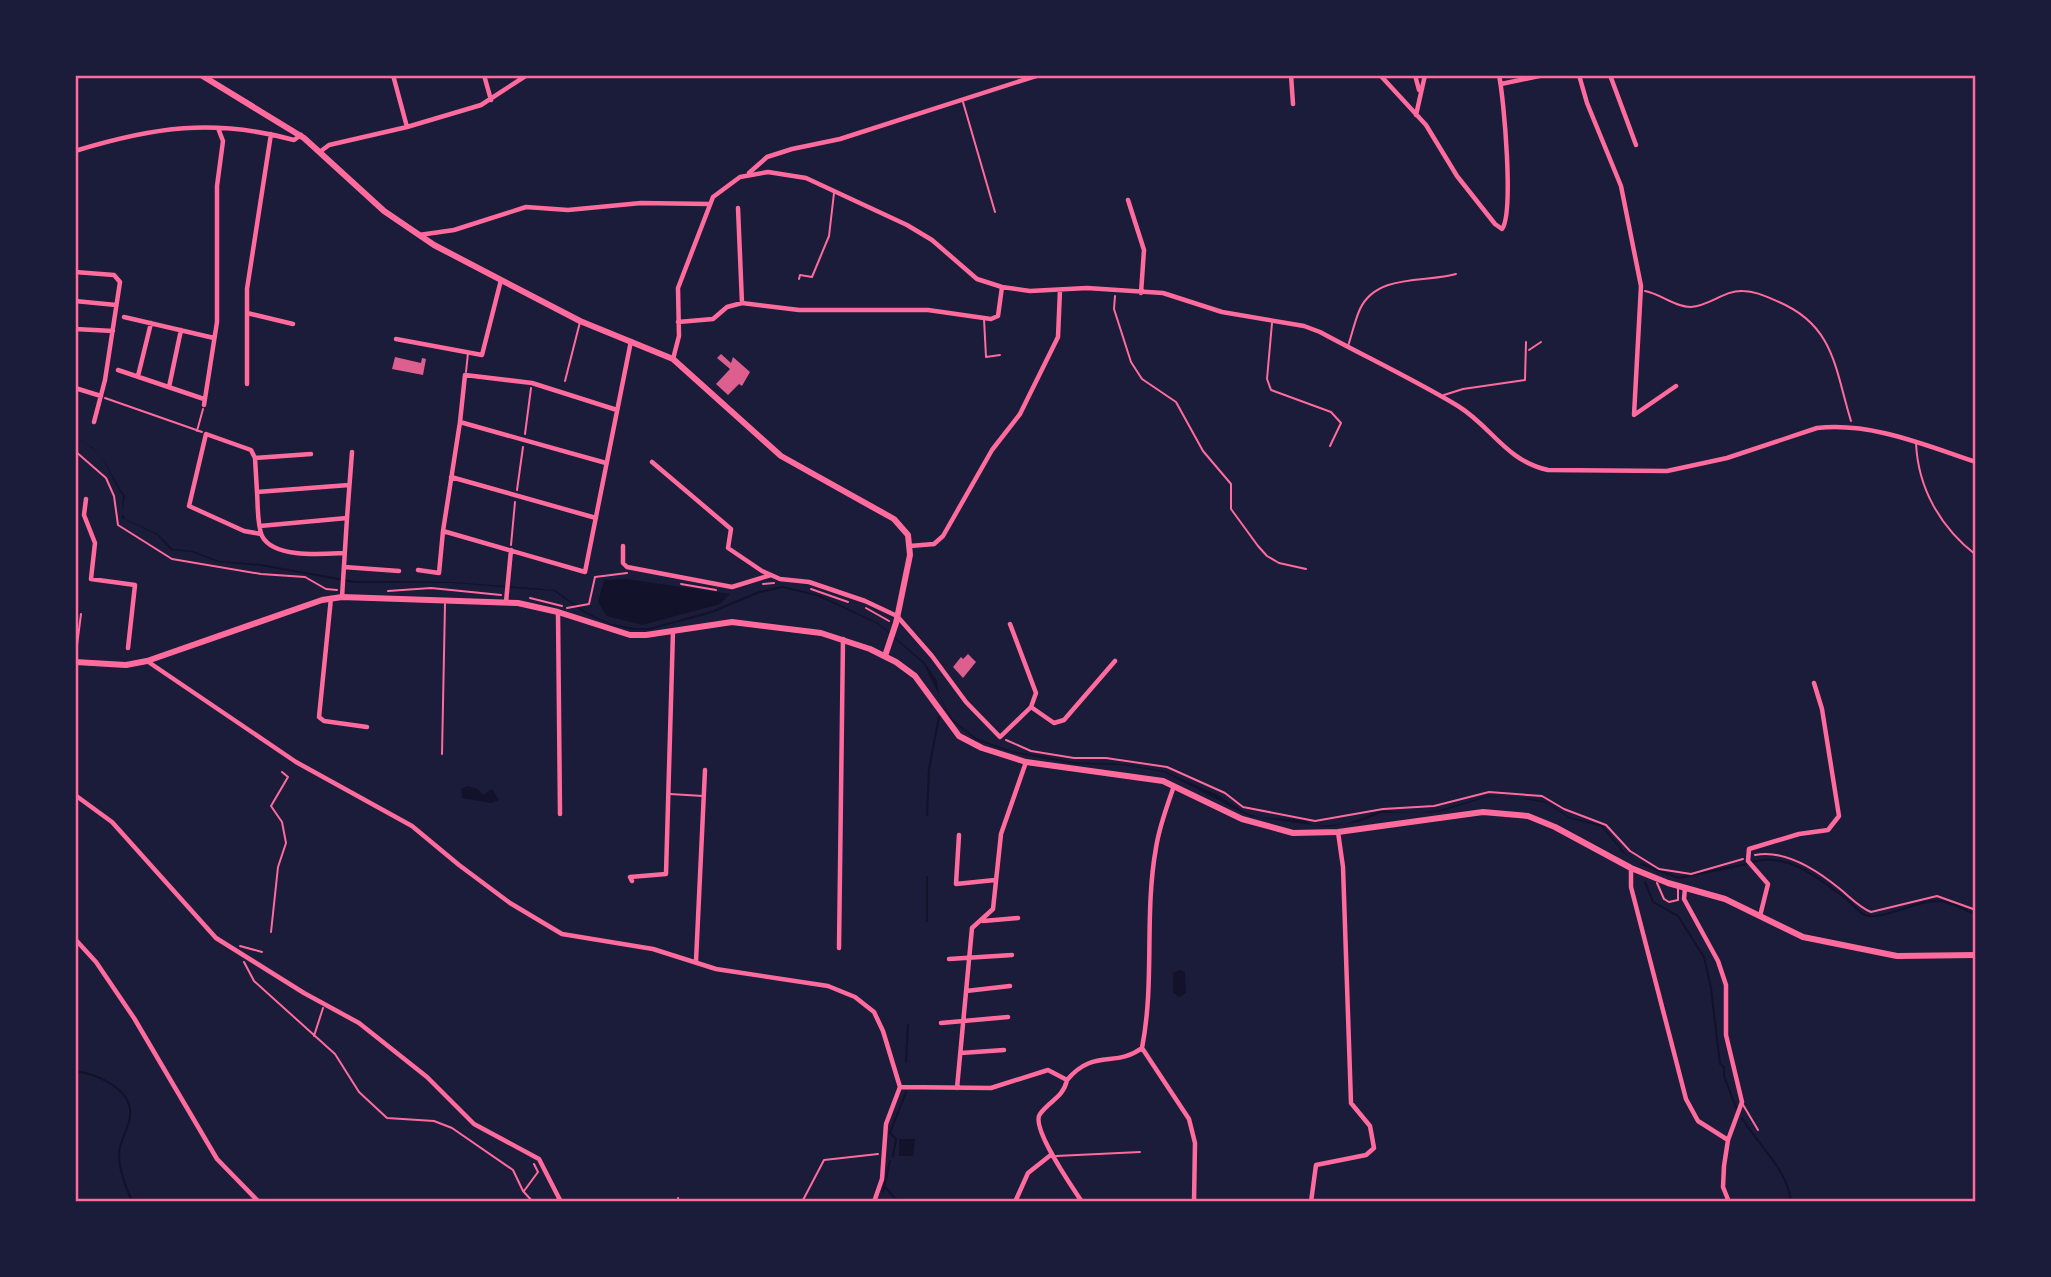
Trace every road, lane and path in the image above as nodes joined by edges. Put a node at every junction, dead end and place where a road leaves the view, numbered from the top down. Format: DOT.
graph roads {
  1 [pos="201,75"];
  2 [pos="393,75"];
  3 [pos="484,75"];
  4 [pos="527,75"];
  5 [pos="1039,75"];
  6 [pos="1291,75"];
  7 [pos="1380,75"];
  8 [pos="1415,75"];
  9 [pos="1425,75"];
  10 [pos="1499,75"];
  11 [pos="1544,75"];
  12 [pos="1579,75"];
  13 [pos="1610,75"];
  14 [pos="1531,77"];
  15 [pos="1501,84"];
  16 [pos="1419,90"];
  17 [pos="491,100"];
  18 [pos="962,100"];
  19 [pos="1293,104"];
  20 [pos="1416,115"];
  21 [pos="408,127"];
  22 [pos="216,128"];
  23 [pos="271,134"];
  24 [pos="301,135"];
  25 [pos="1636,145"];
  26 [pos="75,151"];
  27 [pos="321,151"];
  28 [pos="748,174"];
  29 [pos="834,192"];
  30 [pos="1128,200"];
  31 [pos="709,204"];
  32 [pos="738,208"];
  33 [pos="995,212"];
  34 [pos="419,235"];
  35 [pos="75,272"];
  36 [pos="1456,274"];
  37 [pos="799,279"];
  38 [pos="500,280"];
  39 [pos="1002,287"];
  40 [pos="1060,290"];
  41 [pos="1116,291"];
  42 [pos="1641,291"];
  43 [pos="1141,293"];
  44 [pos="75,301"];
  45 [pos="742,303"];
  46 [pos="116,305"];
  47 [pos="247,313"];
  48 [pos="124,317"];
  49 [pos="984,318"];
  50 [pos="580,321"];
  51 [pos="678,322"];
  52 [pos="1272,322"];
  53 [pos="152,323"];
  54 [pos="293,324"];
  55 [pos="75,329"];
  56 [pos="181,330"];
  57 [pos="113,331"];
  58 [pos="214,338"];
  59 [pos="396,339"];
  60 [pos="631,341"];
  61 [pos="1526,342"];
  62 [pos="1541,342"];
  63 [pos="1348,347"];
  64 [pos="1528,351"];
  65 [pos="468,352"];
  66 [pos="1000,355"];
  67 [pos="673,359"];
  68 [pos="118,370"];
  69 [pos="465,375"];
  70 [pos="138,376"];
  71 [pos="565,381"];
  72 [pos="532,383"];
  73 [pos="247,384"];
  74 [pos="1676,386"];
  75 [pos="169,387"];
  76 [pos="75,388"];
  77 [pos="101,396"];
  78 [pos="1440,397"];
  79 [pos="204,402"];
  80 [pos="617,410"];
  81 [pos="94,422"];
  82 [pos="460,422"];
  83 [pos="1854,429"];
  84 [pos="197,431"];
  85 [pos="206,434"];
  86 [pos="524,440"];
  87 [pos="1916,442"];
  88 [pos="1330,446"];
  89 [pos="75,451"];
  90 [pos="352,452"];
  91 [pos="311,454"];
  92 [pos="255,458"];
  93 [pos="652,462"];
  94 [pos="1976,462"];
  95 [pos="606,463"];
  96 [pos="451,477"];
  97 [pos="349,485"];
  98 [pos="257,492"];
  99 [pos="516,496"];
  100 [pos="86,499"];
  101 [pos="347,518"];
  102 [pos="596,518"];
  103 [pos="260,526"];
  104 [pos="443,531"];
  105 [pos="261,534"];
  106 [pos="623,546"];
  107 [pos="910,547"];
  108 [pos="511,550"];
  109 [pos="344,553"];
  110 [pos="1976,555"];
  111 [pos="1306,569"];
  112 [pos="343,570"];
  113 [pos="418,570"];
  114 [pos="400,571"];
  115 [pos="628,573"];
  116 [pos="771,575"];
  117 [pos="672,582"];
  118 [pos="761,584"];
  119 [pos="781,584"];
  120 [pos="806,587"];
  121 [pos="343,591"];
  122 [pos="722,591"];
  123 [pos="386,592"];
  124 [pos="331,598"];
  125 [pos="506,598"];
  126 [pos="520,598"];
  127 [pos="446,599"];
  128 [pos="858,603"];
  129 [pos="864,607"];
  130 [pos="558,612"];
  131 [pos="81,614"];
  132 [pos="896,620"];
  133 [pos="1010,624"];
  134 [pos="673,631"];
  135 [pos="843,638"];
  136 [pos="128,648"];
  137 [pos="885,656"];
  138 [pos="147,661"];
  139 [pos="1115,661"];
  140 [pos="75,662"];
  141 [pos="1814,683"];
  142 [pos="1031,708"];
  143 [pos="367,727"];
  144 [pos="1000,737"];
  145 [pos="442,754"];
  146 [pos="1026,762"];
  147 [pos="705,770"];
  148 [pos="282,772"];
  149 [pos="1174,785"];
  150 [pos="668,794"];
  151 [pos="75,795"];
  152 [pos="704,796"];
  153 [pos="560,814"];
  154 [pos="1338,832"];
  155 [pos="959,835"];
  156 [pos="1748,862"];
  157 [pos="1631,868"];
  158 [pos="1655,878"];
  159 [pos="995,880"];
  160 [pos="632,881"];
  161 [pos="1681,887"];
  162 [pos="1976,910"];
  163 [pos="1760,916"];
  164 [pos="1018,918"];
  165 [pos="982,921"];
  166 [pos="271,932"];
  167 [pos="75,939"];
  168 [pos="839,948"];
  169 [pos="234,950"];
  170 [pos="262,951"];
  171 [pos="1012,955"];
  172 [pos="1976,955"];
  173 [pos="970,958"];
  174 [pos="949,960"];
  175 [pos="696,961"];
  176 [pos="1010,986"];
  177 [pos="967,991"];
  178 [pos="325,1005"];
  179 [pos="1008,1017"];
  180 [pos="963,1022"];
  181 [pos="941,1023"];
  182 [pos="314,1037"];
  183 [pos="1142,1048"];
  184 [pos="1004,1050"];
  185 [pos="961,1053"];
  186 [pos="1067,1080"];
  187 [pos="900,1087"];
  188 [pos="957,1088"];
  189 [pos="1742,1102"];
  190 [pos="1758,1130"];
  191 [pos="1728,1140"];
  192 [pos="1140,1152"];
  193 [pos="882,1153"];
  194 [pos="1052,1154"];
  195 [pos="534,1156"];
  196 [pos="523,1191"];
  197 [pos="259,1202"];
  198 [pos="533,1202"];
  199 [pos="561,1202"];
  200 [pos="802,1202"];
  201 [pos="874,1202"];
  202 [pos="1015,1202"];
  203 [pos="1082,1202"];
  204 [pos="1194,1202"];
  205 [pos="1311,1202"];
  206 [pos="1729,1202"];
  1 -- 24 [label="main road"];
  2 -- 21 [label="street"];
  3 -- 17 [label="street"];
  4 -- 17 [label="street"];
  5 -- 18 [label="street"];
  6 -- 19 [label="street"];
  7 -- 20 [label="street"];
  8 -- 16 [label="street"];
  9 -- 16 [label="street"];
  10 -- 15 [label="street"];
  11 -- 14 [label="street"];
  12 -- 42 [label="street"];
  13 -- 25 [label="street"];
  14 -- 15 [label="street"];
  15 -- 20 [label="street"];
  16 -- 20 [label="street"];
  17 -- 21 [label="street"];
  18 -- 28 [label="street"];
  18 -- 33 [label="lane"];
  21 -- 27 [label="street"];
  22 -- 23 [label="street"];
  22 -- 26 [label="street"];
  22 -- 58 [label="street"];
  23 -- 24 [label="street"];
  23 -- 47 [label="street"];
  24 -- 27 [label="main road"];
  27 -- 34 [label="main road"];
  28 -- 29 [label="street"];
  28 -- 31 [label="street"];
  29 -- 37 [label="lane"];
  29 -- 39 [label="street"];
  30 -- 43 [label="street"];
  31 -- 34 [label="street"];
  31 -- 51 [label="street"];
  32 -- 45 [label="street"];
  34 -- 38 [label="main road"];
  35 -- 46 [label="street"];
  36 -- 63 [label="lane"];
  38 -- 50 [label="main road"];
  38 -- 65 [label="street"];
  39 -- 40 [label="street"];
  39 -- 49 [label="street"];
  40 -- 41 [label="street"];
  40 -- 107 [label="street"];
  41 -- 43 [label="street"];
  41 -- 111 [label="path"];
  42 -- 74 [label="street"];
  42 -- 83 [label="path"];
  43 -- 52 [label="street"];
  44 -- 46 [label="street"];
  45 -- 49 [label="street"];
  45 -- 51 [label="street"];
  46 -- 57 [label="street"];
  47 -- 54 [label="street"];
  47 -- 73 [label="street"];
  48 -- 53 [label="street"];
  49 -- 66 [label="lane"];
  50 -- 60 [label="main road"];
  50 -- 71 [label="lane"];
  51 -- 67 [label="street"];
  52 -- 63 [label="street"];
  52 -- 88 [label="lane"];
  53 -- 56 [label="street"];
  53 -- 70 [label="street"];
  55 -- 57 [label="street"];
  56 -- 58 [label="street"];
  56 -- 75 [label="street"];
  57 -- 77 [label="street"];
  58 -- 79 [label="street"];
  59 -- 65 [label="street"];
  60 -- 67 [label="main road"];
  60 -- 80 [label="street"];
  61 -- 64 [label="lane"];
  62 -- 64 [label="lane"];
  63 -- 78 [label="street"];
  64 -- 78 [label="lane"];
  65 -- 69 [label="lane"];
  67 -- 107 [label="main road"];
  68 -- 70 [label="street"];
  69 -- 72 [label="street"];
  69 -- 82 [label="street"];
  70 -- 75 [label="street"];
  72 -- 80 [label="street"];
  72 -- 86 [label="path"];
  75 -- 79 [label="street"];
  76 -- 77 [label="street"];
  77 -- 81 [label="street"];
  77 -- 84 [label="path"];
  78 -- 83 [label="street"];
  79 -- 84 [label="path"];
  80 -- 95 [label="street"];
  82 -- 86 [label="street"];
  82 -- 96 [label="street"];
  83 -- 87 [label="street"];
  84 -- 85 [label="path"];
  85 -- 92 [label="street"];
  85 -- 105 [label="street"];
  86 -- 95 [label="street"];
  86 -- 99 [label="path"];
  87 -- 94 [label="street"];
  87 -- 110 [label="lane"];
  89 -- 121 [label="path"];
  90 -- 97 [label="street"];
  91 -- 92 [label="street"];
  92 -- 98 [label="street"];
  93 -- 116 [label="street"];
  95 -- 102 [label="street"];
  96 -- 99 [label="street"];
  96 -- 104 [label="street"];
  97 -- 98 [label="street"];
  97 -- 101 [label="street"];
  98 -- 103 [label="street"];
  99 -- 102 [label="street"];
  99 -- 108 [label="path"];
  100 -- 136 [label="street"];
  101 -- 103 [label="street"];
  101 -- 109 [label="street"];
  102 -- 108 [label="street"];
  103 -- 105 [label="street"];
  104 -- 108 [label="street"];
  104 -- 113 [label="street"];
  105 -- 109 [label="street"];
  106 -- 116 [label="street"];
  107 -- 132 [label="main road"];
  108 -- 125 [label="street"];
  109 -- 112 [label="street"];
  112 -- 114 [label="street"];
  112 -- 121 [label="street"];
  115 -- 126 [label="path"];
  116 -- 132 [label="street"];
  117 -- 122 [label="path"];
  118 -- 119 [label="path"];
  120 -- 128 [label="path"];
  121 -- 124 [label="main road"];
  121 -- 127 [label="main road"];
  123 -- 125 [label="path"];
  124 -- 138 [label="main road"];
  124 -- 143 [label="street"];
  125 -- 127 [label="main road"];
  125 -- 130 [label="main road"];
  127 -- 145 [label="lane"];
  129 -- 132 [label="path"];
  130 -- 134 [label="main road"];
  130 -- 153 [label="street"];
  131 -- 140 [label="lane"];
  132 -- 137 [label="main road"];
  132 -- 144 [label="street"];
  133 -- 142 [label="street"];
  134 -- 135 [label="main road"];
  134 -- 150 [label="street"];
  135 -- 137 [label="main road"];
  135 -- 168 [label="street"];
  137 -- 146 [label="main road"];
  138 -- 140 [label="main road"];
  138 -- 175 [label="street"];
  139 -- 142 [label="street"];
  141 -- 156 [label="street"];
  142 -- 144 [label="street"];
  144 -- 156 [label="path"];
  146 -- 149 [label="main road"];
  146 -- 159 [label="street"];
  147 -- 152 [label="street"];
  148 -- 166 [label="path"];
  149 -- 154 [label="main road"];
  149 -- 183 [label="street"];
  150 -- 152 [label="lane"];
  150 -- 160 [label="street"];
  151 -- 169 [label="street"];
  152 -- 175 [label="street"];
  154 -- 157 [label="main road"];
  154 -- 205 [label="street"];
  155 -- 159 [label="street"];
  156 -- 162 [label="path"];
  156 -- 163 [label="street"];
  157 -- 158 [label="main road"];
  157 -- 191 [label="street"];
  158 -- 161 [label="main road"];
  158 -- 161 [label="lane"];
  159 -- 165 [label="street"];
  161 -- 163 [label="main road"];
  161 -- 189 [label="street"];
  163 -- 172 [label="main road"];
  164 -- 165 [label="street"];
  165 -- 173 [label="street"];
  167 -- 197 [label="street"];
  169 -- 170 [label="path"];
  169 -- 178 [label="street"];
  169 -- 182 [label="path"];
  171 -- 173 [label="street"];
  173 -- 174 [label="street"];
  173 -- 177 [label="street"];
  175 -- 187 [label="street"];
  176 -- 177 [label="street"];
  177 -- 180 [label="street"];
  178 -- 182 [label="path"];
  178 -- 195 [label="street"];
  179 -- 180 [label="street"];
  180 -- 181 [label="street"];
  180 -- 185 [label="street"];
  182 -- 196 [label="path"];
  183 -- 186 [label="street"];
  183 -- 204 [label="street"];
  184 -- 185 [label="street"];
  185 -- 188 [label="street"];
  186 -- 188 [label="street"];
  186 -- 194 [label="street"];
  187 -- 188 [label="street"];
  187 -- 193 [label="street"];
  189 -- 190 [label="lane"];
  189 -- 191 [label="street"];
  191 -- 206 [label="street"];
  192 -- 194 [label="lane"];
  193 -- 200 [label="path"];
  193 -- 201 [label="street"];
  194 -- 202 [label="street"];
  194 -- 203 [label="street"];
  195 -- 196 [label="path"];
  195 -- 199 [label="street"];
  196 -- 198 [label="path"];
}
